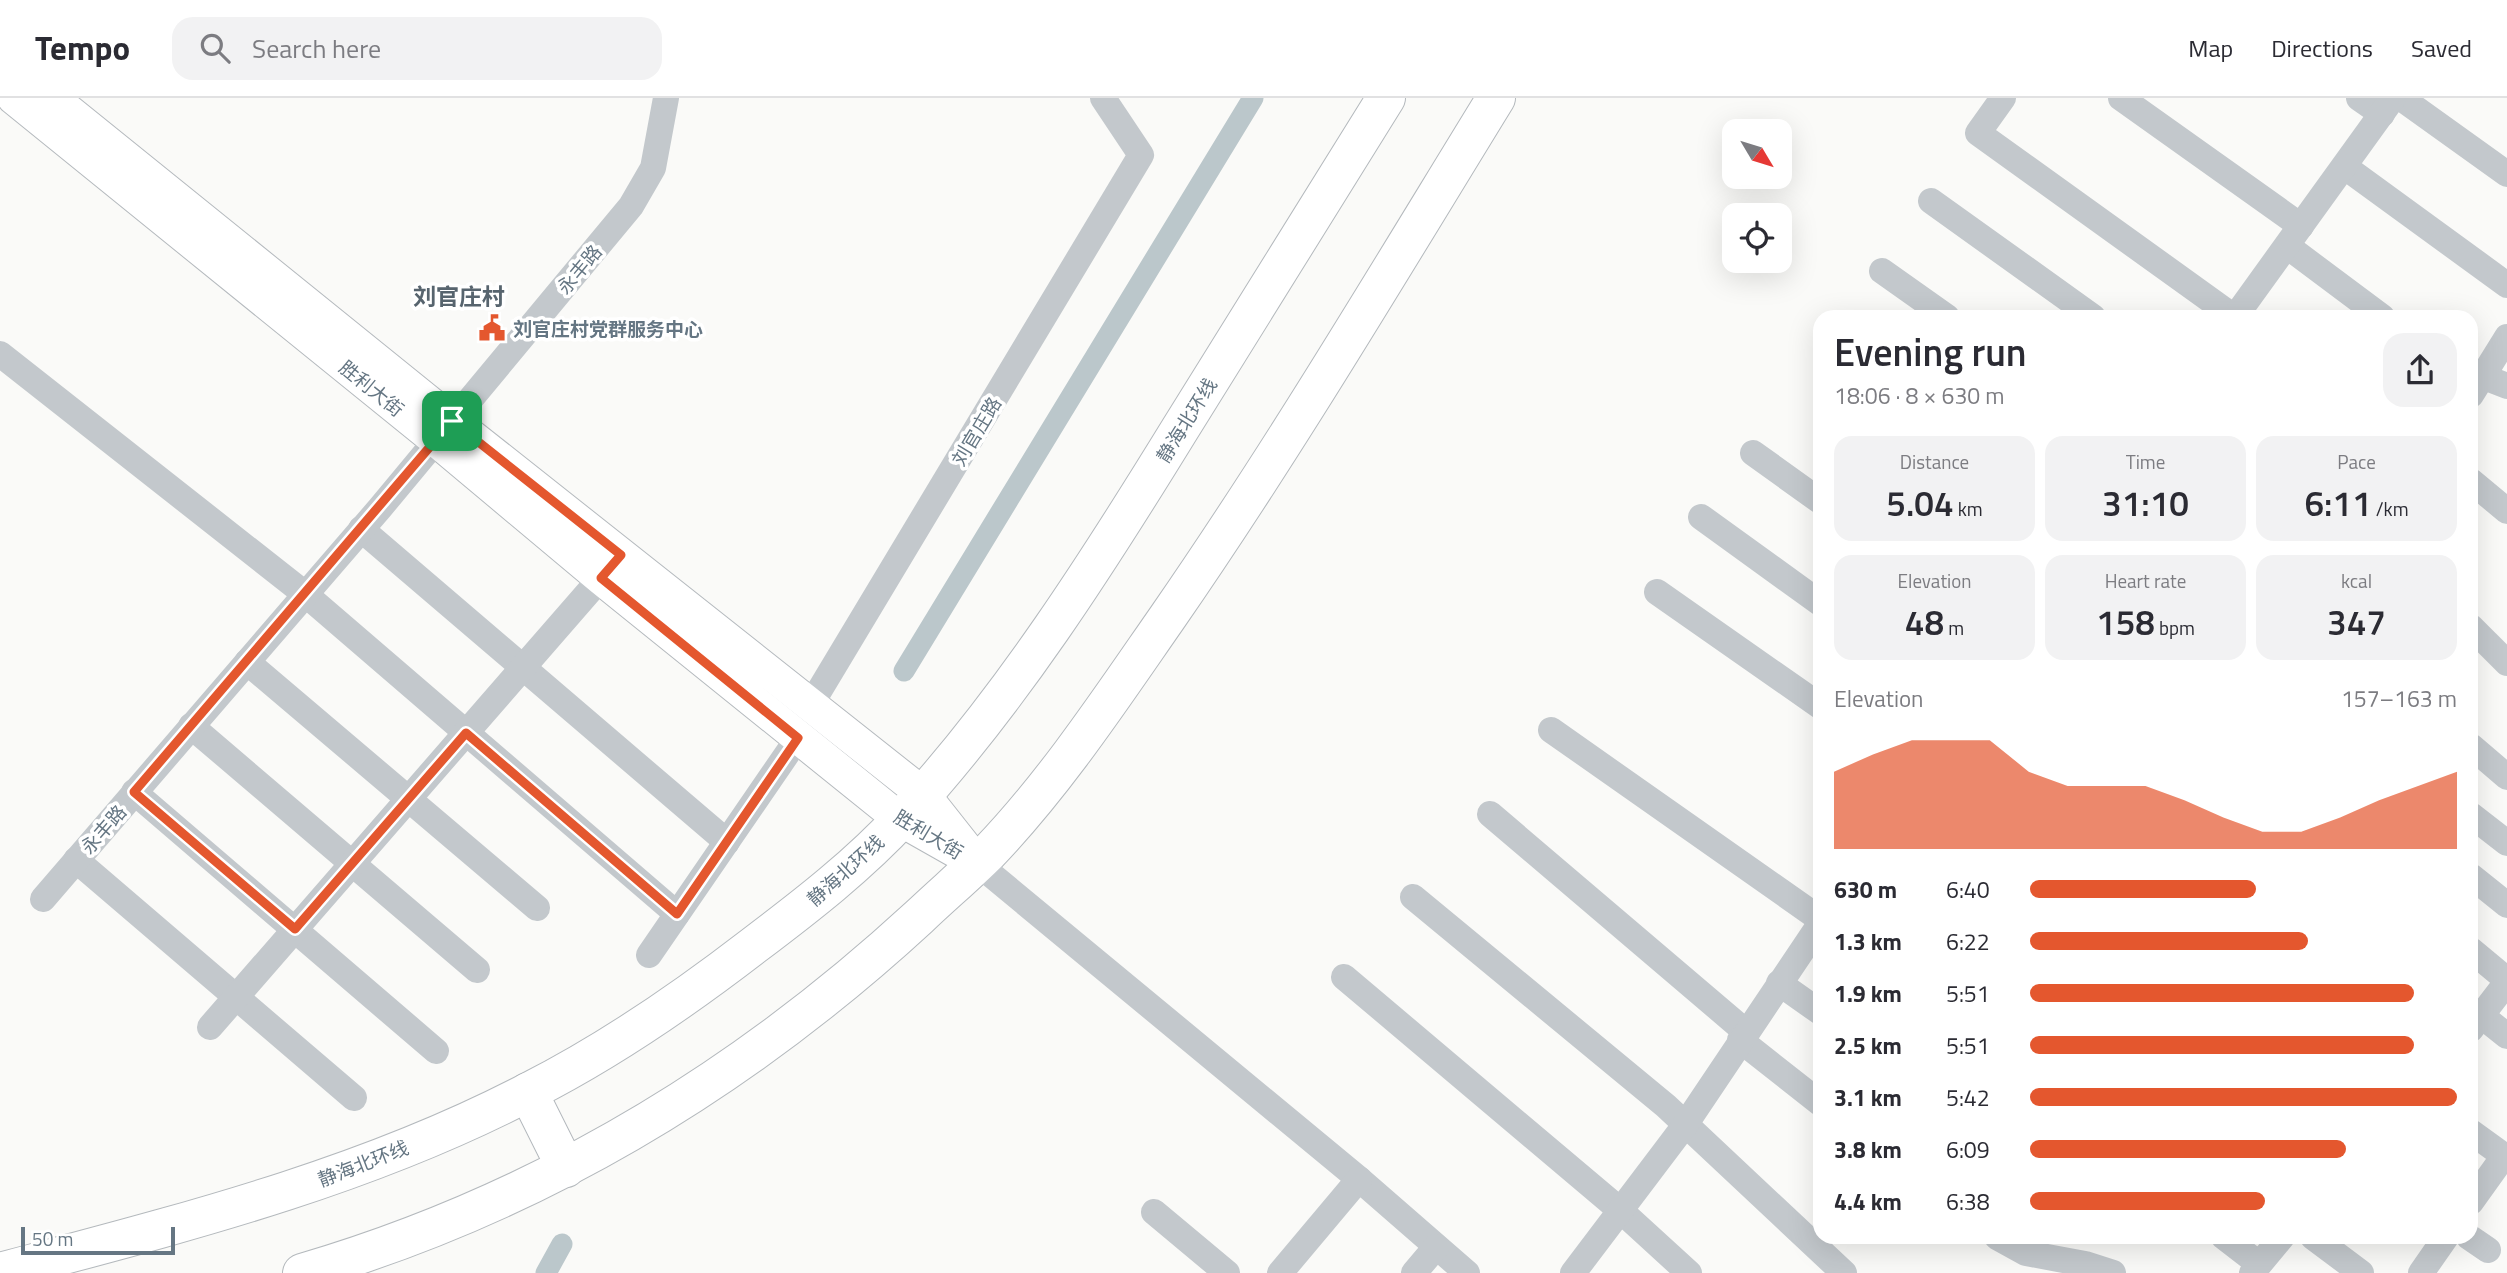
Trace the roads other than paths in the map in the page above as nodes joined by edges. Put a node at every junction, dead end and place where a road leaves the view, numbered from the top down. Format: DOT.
graph roads {
  1 [pos="14,98"];
  2 [pos="52,98"];
  3 [pos="666,98"];
  4 [pos="1103,98"];
  5 [pos="1386,98"];
  6 [pos="1496,98"];
  7 [pos="2003,98"];
  8 [pos="2121,98"];
  9 [pos="2359,98"];
  10 [pos="2392,103"];
  11 [pos="2345,167"];
  12 [pos="2507,174"];
  13 [pos="1931,201"];
  14 [pos="2294,236"];
  15 [pos="1882,271"];
  16 [pos="2507,285"];
  17 [pos="1937,310"];
  18 [pos="2083,310"];
  19 [pos="2224,310"];
  20 [pos="2239,310"];
  21 [pos="2374,310"];
  22 [pos="2507,337"];
  23 [pos="0,354"];
  24 [pos="2483,383"];
  25 [pos="444,431"];
  26 [pos="1753,453"];
  27 [pos="2478,487"];
  28 [pos="1813,496"];
  29 [pos="2507,510"];
  30 [pos="1701,517"];
  31 [pos="361,529"];
  32 [pos="611,567"];
  33 [pos="1657,592"];
  34 [pos="305,594"];
  35 [pos="1813,598"];
  36 [pos="2478,634"];
  37 [pos="247,662"];
  38 [pos="2507,663"];
  39 [pos="523,668"];
  40 [pos="1813,701"];
  41 [pos="810,706"];
  42 [pos="191,726"];
  43 [pos="1551,730"];
  44 [pos="466,733"];
  45 [pos="798,738"];
  46 [pos="2478,752"];
  47 [pos="2507,777"];
  48 [pos="134,792"];
  49 [pos="409,799"];
  50 [pos="912,807"];
  51 [pos="1490,814"];
  52 [pos="2478,821"];
  53 [pos="727,842"];
  54 [pos="2507,843"];
  55 [pos="76,860"];
  56 [pos="977,863"];
  57 [pos="352,864"];
  58 [pos="2478,882"];
  59 [pos="1413,897"];
  60 [pos="43,899"];
  61 [pos="2507,905"];
  62 [pos="537,908"];
  63 [pos="677,914"];
  64 [pos="1813,917"];
  65 [pos="295,929"];
  66 [pos="1813,932"];
  67 [pos="649,955"];
  68 [pos="2478,956"];
  69 [pos="477,970"];
  70 [pos="1344,977"];
  71 [pos="2507,981"];
  72 [pos="1779,983"];
  73 [pos="236,997"];
  74 [pos="1813,1007"];
  75 [pos="2478,1019"];
  76 [pos="2478,1024"];
  77 [pos="210,1027"];
  78 [pos="1743,1036"];
  79 [pos="2507,1036"];
  80 [pos="436,1051"];
  81 [pos="528,1093"];
  82 [pos="1813,1096"];
  83 [pos="354,1098"];
  84 [pos="1685,1125"];
  85 [pos="2478,1137"];
  86 [pos="2505,1157"];
  87 [pos="566,1168"];
  88 [pos="1359,1178"];
  89 [pos="2478,1193"];
  90 [pos="1620,1210"];
  91 [pos="1154,1212"];
  92 [pos="2011,1244"];
  93 [pos="2231,1244"];
  94 [pos="2276,1244"];
  95 [pos="2322,1244"];
  96 [pos="2441,1244"];
  97 [pos="1436,1247"];
  98 [pos="2255,1269"];
  99 [pos="0,1272"];
  100 [pos="302,1273"];
  101 [pos="1227,1273"];
  102 [pos="1280,1273"];
  103 [pos="1414,1273"];
  104 [pos="1467,1273"];
  105 [pos="1573,1273"];
  106 [pos="1689,1273"];
  107 [pos="1844,1273"];
  108 [pos="2113,1273"];
  109 [pos="2361,1273"];
  110 [pos="2421,1273"];
  1 -- 25 [label="main road, 胜利大街"];
  2 -- 25 [label="main road, 胜利大街"];
  3 -- 25 [label="street, 永丰路"];
  4 -- 41 [label="street, 刘官庄路"];
  5 -- 50 [label="highway, 静海北环线"];
  6 -- 56 [label="highway"];
  7 -- 19 [label="street"];
  8 -- 14 [label="street"];
  9 -- 10 [label="street"];
  10 -- 11 [label="street"];
  10 -- 12 [label="street"];
  11 -- 14 [label="street"];
  11 -- 16 [label="street"];
  13 -- 18 [label="street"];
  14 -- 20 [label="street"];
  14 -- 21 [label="street"];
  15 -- 17 [label="street"];
  22 -- 24 [label="street"];
  23 -- 34 [label="street"];
  25 -- 31 [label="street, 永丰路"];
  25 -- 32 [label="main road, 胜利大街"];
  26 -- 28 [label="street"];
  27 -- 29 [label="street"];
  30 -- 35 [label="street"];
  31 -- 34 [label="street, 永丰路"];
  31 -- 39 [label="street"];
  32 -- 39 [label="street"];
  32 -- 41 [label="main road, 胜利大街"];
  32 -- 45 [label="main road, 胜利大街"];
  33 -- 40 [label="street"];
  34 -- 37 [label="street, 永丰路"];
  34 -- 44 [label="street"];
  36 -- 38 [label="street"];
  37 -- 42 [label="street, 永丰路"];
  37 -- 49 [label="street"];
  39 -- 44 [label="street"];
  39 -- 53 [label="street"];
  41 -- 50 [label="main road, 胜利大街"];
  42 -- 48 [label="street, 永丰路"];
  42 -- 57 [label="street"];
  43 -- 64 [label="street"];
  44 -- 49 [label="street"];
  44 -- 63 [label="street"];
  45 -- 50 [label="main road, 胜利大街"];
  45 -- 53 [label="street"];
  46 -- 47 [label="street"];
  48 -- 55 [label="street, 永丰路"];
  48 -- 65 [label="street"];
  49 -- 57 [label="street"];
  49 -- 62 [label="street"];
  50 -- 56 [label="main road, 胜利大街"];
  50 -- 81 [label="highway, 静海北环线"];
  51 -- 78 [label="street"];
  52 -- 54 [label="street"];
  53 -- 63 [label="street"];
  55 -- 60 [label="street, 永丰路"];
  55 -- 73 [label="street"];
  56 -- 87 [label="highway"];
  56 -- 88 [label="street"];
  57 -- 65 [label="street"];
  57 -- 69 [label="street"];
  58 -- 61 [label="street"];
  59 -- 84 [label="street"];
  63 -- 67 [label="street"];
  65 -- 73 [label="street"];
  65 -- 80 [label="street"];
  66 -- 72 [label="street"];
  68 -- 71 [label="street"];
  70 -- 90 [label="street"];
  71 -- 75 [label="street"];
  72 -- 74 [label="street"];
  72 -- 78 [label="street"];
  73 -- 77 [label="street"];
  73 -- 83 [label="street"];
  76 -- 79 [label="street"];
  78 -- 82 [label="street"];
  78 -- 84 [label="street"];
  81 -- 87 [label="highway"];
  81 -- 99 [label="highway, 静海北环线"];
  84 -- 90 [label="street"];
  84 -- 107 [label="street"];
  85 -- 86 [label="street"];
  86 -- 89 [label="street"];
  87 -- 100 [label="highway"];
  88 -- 97 [label="street"];
  88 -- 102 [label="street"];
  90 -- 105 [label="street"];
  90 -- 106 [label="street"];
  91 -- 101 [label="street"];
  92 -- 108 [label="street"];
  93 -- 98 [label="street"];
  94 -- 98 [label="street"];
  95 -- 109 [label="street"];
  96 -- 110 [label="street"];
  97 -- 103 [label="street"];
  97 -- 104 [label="street"];
}
